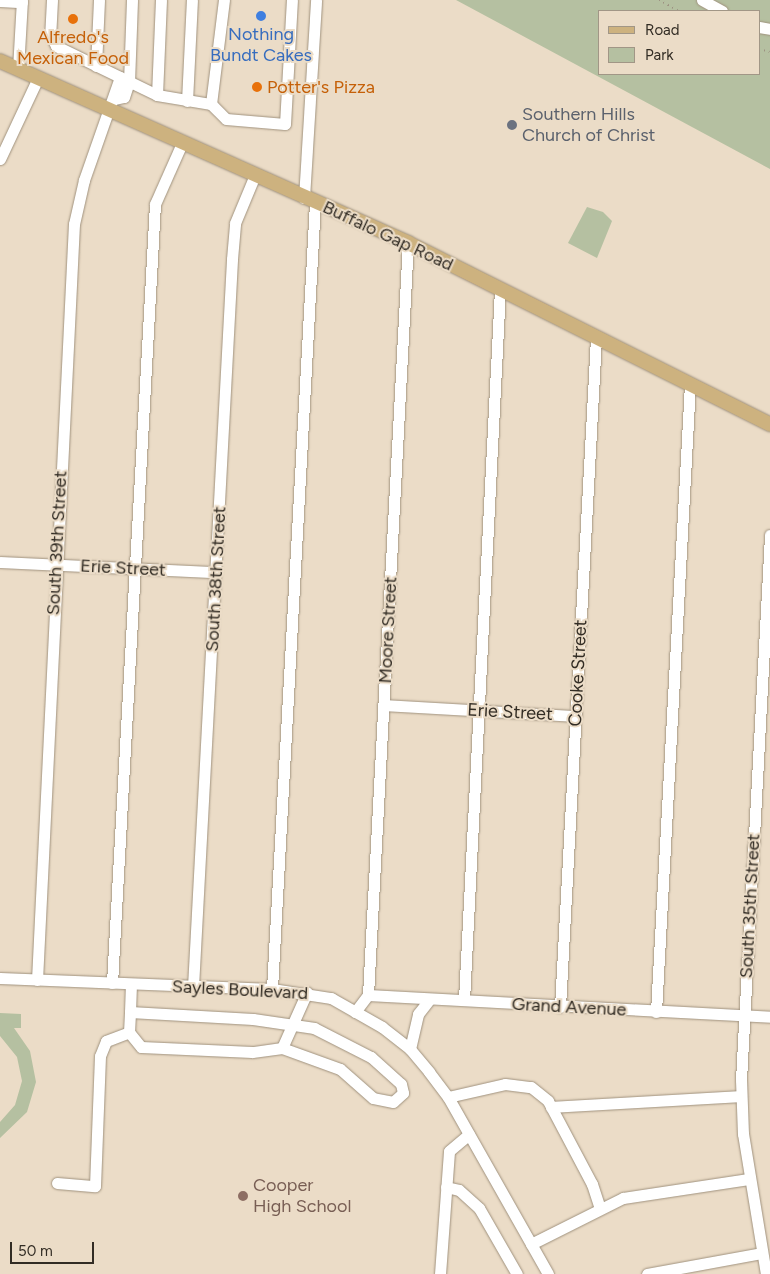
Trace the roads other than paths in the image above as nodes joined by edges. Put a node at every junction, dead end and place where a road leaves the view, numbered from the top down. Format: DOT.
graph roads {
  1 [pos="52,0"];
  2 [pos="99,0"];
  3 [pos="132,0"];
  4 [pos="161,0"];
  5 [pos="192,0"];
  6 [pos="224,0"];
  7 [pos="292,0"];
  8 [pos="316,0"];
  9 [pos="702,0"];
  10 [pos="0,1"];
  11 [pos="22,1"];
  12 [pos="720,10"];
  13 [pos="0,61"];
  14 [pos="96,66"];
  15 [pos="18,69"];
  16 [pos="38,78"];
  17 [pos="124,80"];
  18 [pos="157,95"];
  19 [pos="187,101"];
  20 [pos="211,104"];
  21 [pos="112,105"];
  22 [pos="182,143"];
  23 [pos="0,160"];
  24 [pos="254,175"];
  25 [pos="310,200"];
  26 [pos="408,243"];
  27 [pos="500,290"];
  28 [pos="596,338"];
  29 [pos="690,384"];
  30 [pos="770,424"];
  31 [pos="770,535"];
  32 [pos="0,562"];
  33 [pos="55,565"];
  34 [pos="135,568"];
  35 [pos="216,572"];
  36 [pos="384,705"];
  37 [pos="478,710"];
  38 [pos="576,716"];
  39 [pos="0,978"];
  40 [pos="37,980"];
  41 [pos="112,983"];
  42 [pos="131,984"];
  43 [pos="193,987"];
  44 [pos="272,989"];
  45 [pos="307,992"];
  46 [pos="368,994"];
  47 [pos="429,1000"];
  48 [pos="464,1000"];
  49 [pos="560,1007"];
  50 [pos="130,1012"];
  51 [pos="355,1012"];
  52 [pos="656,1012"];
  53 [pos="744,1016"];
  54 [pos="770,1017"];
  55 [pos="293,1024"];
  56 [pos="129,1032"];
  57 [pos="282,1048"];
  58 [pos="410,1049"];
  59 [pos="742,1096"];
  60 [pos="448,1097"];
  61 [pos="551,1107"];
  62 [pos="469,1134"];
  63 [pos="749,1179"];
  64 [pos="58,1183"];
  65 [pos="446,1187"];
  66 [pos="600,1208"];
  67 [pos="532,1244"];
  68 [pos="761,1253"];
  69 [pos="665,1272"];
  70 [pos="440,1274"];
  71 [pos="517,1274"];
  72 [pos="548,1274"];
  73 [pos="646,1274"];
  74 [pos="766,1274"];
  1 -- 14 [label="street"];
  2 -- 14 [label="street"];
  3 -- 17 [label="street"];
  4 -- 18 [label="street"];
  5 -- 19 [label="street"];
  6 -- 20 [label="street"];
  7 -- 20 [label="street"];
  8 -- 25 [label="street"];
  9 -- 12 [label="street"];
  10 -- 11 [label="street"];
  11 -- 15 [label="street"];
  13 -- 15 [label="main road, Buffalo Gap Road"];
  14 -- 17 [label="street"];
  15 -- 16 [label="main road, Buffalo Gap Road"];
  16 -- 21 [label="main road, Buffalo Gap Road"];
  16 -- 23 [label="street"];
  17 -- 18 [label="street"];
  17 -- 21 [label="street"];
  18 -- 19 [label="street"];
  19 -- 20 [label="street"];
  21 -- 22 [label="main road, Buffalo Gap Road"];
  21 -- 33 [label="street, South 39th Street"];
  22 -- 24 [label="main road, Buffalo Gap Road"];
  22 -- 34 [label="street"];
  24 -- 25 [label="main road, Buffalo Gap Road"];
  24 -- 35 [label="street, South 38th Street"];
  25 -- 26 [label="main road, Buffalo Gap Road"];
  25 -- 44 [label="street"];
  26 -- 27 [label="main road, Buffalo Gap Road"];
  26 -- 36 [label="street, Moore Street"];
  27 -- 28 [label="main road, Buffalo Gap Road"];
  27 -- 37 [label="street"];
  28 -- 29 [label="main road, Buffalo Gap Road"];
  28 -- 38 [label="street, Cooke Street"];
  29 -- 30 [label="main road, Buffalo Gap Road"];
  29 -- 52 [label="street"];
  31 -- 53 [label="street, South 35th Street"];
  32 -- 33 [label="street, Erie Street"];
  33 -- 34 [label="street, Erie Street"];
  33 -- 40 [label="street, South 39th Street"];
  34 -- 35 [label="street, Erie Street"];
  34 -- 41 [label="street"];
  35 -- 43 [label="street, South 38th Street"];
  36 -- 37 [label="street, Erie Street"];
  36 -- 46 [label="street, Moore Street"];
  37 -- 38 [label="street, Erie Street"];
  37 -- 48 [label="street"];
  38 -- 49 [label="street, Cooke Street"];
  39 -- 40 [label="street, Sayles Boulevard"];
  40 -- 41 [label="street, Sayles Boulevard"];
  41 -- 42 [label="street, Sayles Boulevard"];
  42 -- 43 [label="street, Sayles Boulevard"];
  42 -- 50 [label="street"];
  43 -- 44 [label="street, Sayles Boulevard"];
  44 -- 45 [label="street, Sayles Boulevard"];
  45 -- 51 [label="street, Sayles Boulevard"];
  45 -- 55 [label="street"];
  46 -- 47 [label="street, Grand Avenue"];
  46 -- 51 [label="street"];
  47 -- 48 [label="street, Grand Avenue"];
  47 -- 58 [label="street"];
  48 -- 49 [label="street, Grand Avenue"];
  49 -- 52 [label="street, Grand Avenue"];
  50 -- 55 [label="street"];
  50 -- 56 [label="street"];
  51 -- 58 [label="street, Sayles Boulevard"];
  52 -- 53 [label="street, Grand Avenue"];
  53 -- 54 [label="street, Grand Avenue"];
  53 -- 59 [label="street, South 35th Street"];
  55 -- 57 [label="street"];
  55 -- 57 [label="street"];
  56 -- 57 [label="street"];
  56 -- 64 [label="street"];
  58 -- 60 [label="street, Sayles Boulevard"];
  59 -- 61 [label="street"];
  59 -- 63 [label="street, South 35th Street"];
  60 -- 61 [label="street"];
  60 -- 62 [label="street, Sayles Boulevard"];
  61 -- 66 [label="street"];
  62 -- 65 [label="street"];
  62 -- 67 [label="street, Sayles Boulevard"];
  63 -- 66 [label="street"];
  63 -- 68 [label="street, South 35th Street"];
  65 -- 70 [label="street"];
  65 -- 71 [label="street"];
  66 -- 67 [label="street"];
  67 -- 72 [label="street, Sayles Boulevard"];
  68 -- 69 [label="street"];
  68 -- 74 [label="street, South 35th Street"];
  69 -- 73 [label="street"];
}
